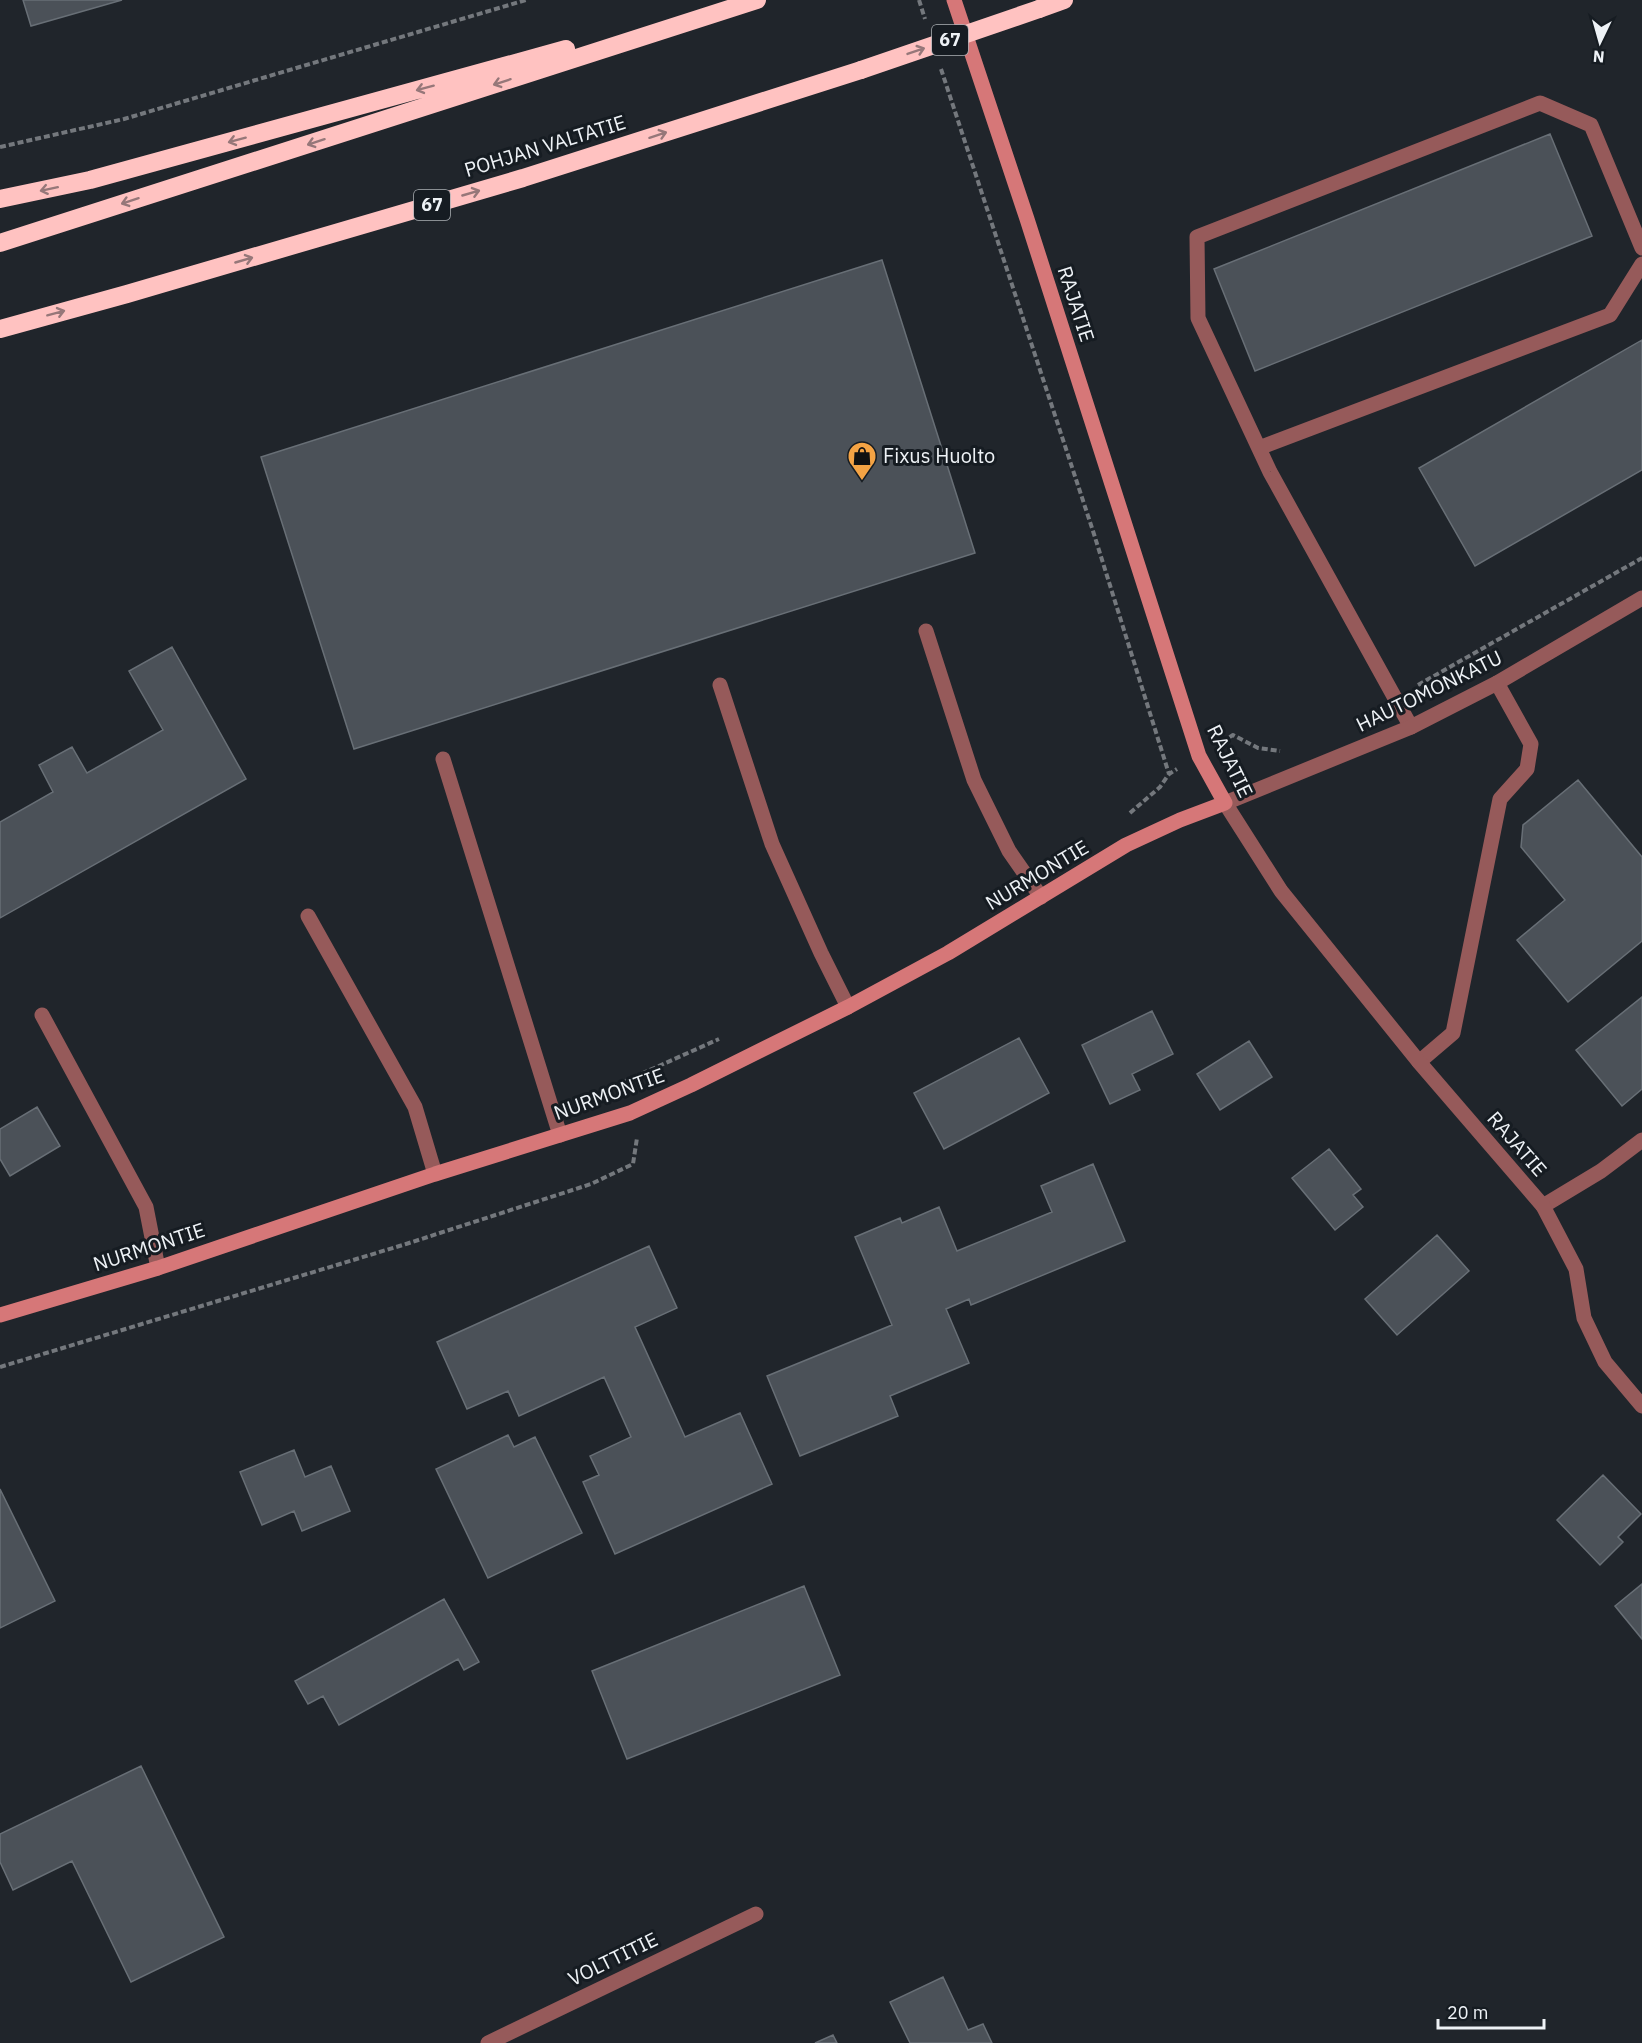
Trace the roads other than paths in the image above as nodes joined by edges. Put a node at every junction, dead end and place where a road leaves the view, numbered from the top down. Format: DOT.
graph roads {
  1 [pos="745,0"];
  2 [pos="757,0"];
  3 [pos="954,0"];
  4 [pos="1064,0"];
  5 [pos="0,200"];
  6 [pos="0,243"];
  7 [pos="1642,248"];
  8 [pos="1642,264"];
  9 [pos="0,328"];
  10 [pos="1259,448"];
  11 [pos="1642,598"];
  12 [pos="926,630"];
  13 [pos="1497,683"];
  14 [pos="720,685"];
  15 [pos="1411,727"];
  16 [pos="443,759"];
  17 [pos="1225,803"];
  18 [pos="1041,897"];
  19 [pos="308,916"];
  20 [pos="848,1007"];
  21 [pos="42,1015"];
  22 [pos="1419,1062"];
  23 [pos="560,1135"];
  24 [pos="1642,1140"];
  25 [pos="435,1174"];
  26 [pos="1543,1206"];
  27 [pos="158,1268"];
  28 [pos="0,1315"];
  29 [pos="1642,1406"];
  30 [pos="756,1914"];
  31 [pos="488,2043"];
  1 -- 5 [label="highway, one-way"];
  2 -- 6 [label="highway, one-way"];
  3 -- 17 [label="street, RAJATIE"];
  9 -- 4 [label="highway, POHJAN VALTATIE / 67, one-way, bridge"];
  7 -- 10 [label="street"];
  8 -- 10 [label="street"];
  10 -- 15 [label="street"];
  11 -- 13 [label="street, HAUTOMONKATU"];
  12 -- 18 [label="street"];
  13 -- 15 [label="street, HAUTOMONKATU"];
  13 -- 22 [label="street"];
  14 -- 20 [label="street"];
  15 -- 17 [label="street, HAUTOMONKATU"];
  16 -- 23 [label="street"];
  17 -- 18 [label="street, NURMONTIE"];
  17 -- 22 [label="street, RAJATIE"];
  18 -- 20 [label="street, NURMONTIE"];
  19 -- 25 [label="street"];
  20 -- 23 [label="street, NURMONTIE"];
  21 -- 27 [label="street"];
  22 -- 26 [label="street, RAJATIE"];
  23 -- 25 [label="street, NURMONTIE"];
  24 -- 26 [label="street"];
  25 -- 27 [label="street, NURMONTIE"];
  26 -- 29 [label="street, RAJATIE"];
  27 -- 28 [label="street, NURMONTIE"];
  30 -- 31 [label="street, VOLTTITIE"];
}
